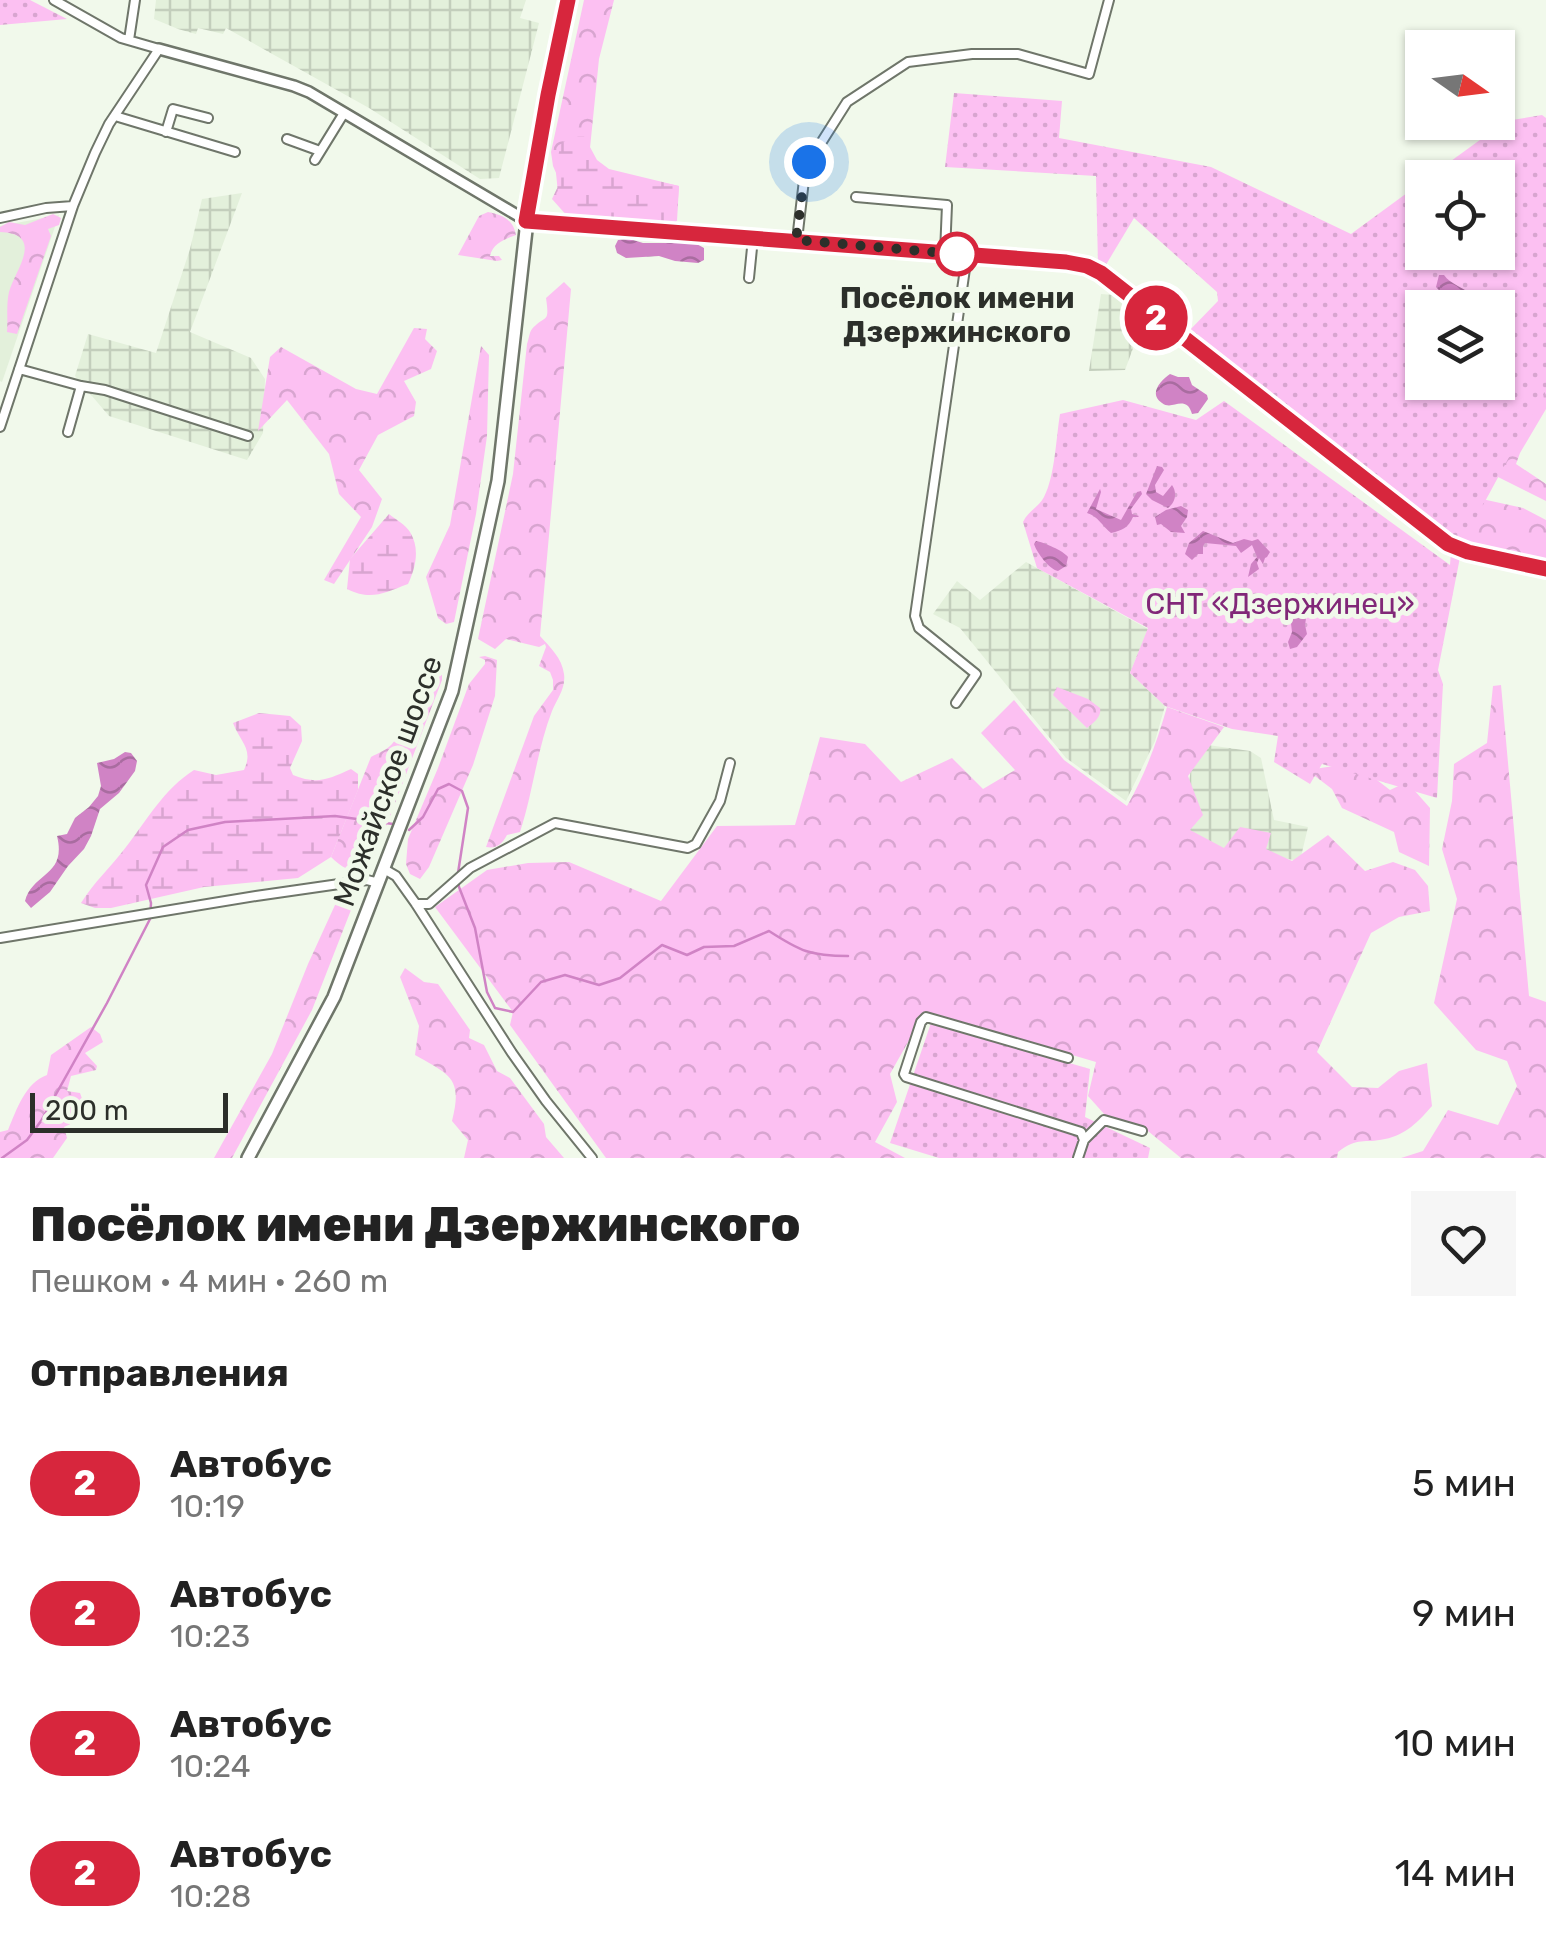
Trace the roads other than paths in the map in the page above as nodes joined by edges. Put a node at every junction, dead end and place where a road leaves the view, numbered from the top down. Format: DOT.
graph roads {
  1 [pos="54,0"];
  2 [pos="134,0"];
  3 [pos="568,0"];
  4 [pos="1109,0"];
  5 [pos="130,40"];
  6 [pos="159,49"];
  7 [pos="344,113"];
  8 [pos="115,116"];
  9 [pos="208,118"];
  10 [pos="166,132"];
  11 [pos="287,139"];
  12 [pos="320,150"];
  13 [pos="236,152"];
  14 [pos="315,160"];
  15 [pos="856,197"];
  16 [pos="73,206"];
  17 [pos="0,218"];
  18 [pos="526,221"];
  19 [pos="753,238"];
  20 [pos="796,240"];
  21 [pos="945,253"];
  22 [pos="967,255"];
  23 [pos="749,278"];
  24 [pos="19,369"];
  25 [pos="82,386"];
  26 [pos="1,422"];
  27 [pos="68,432"];
  28 [pos="248,436"];
  29 [pos="1546,569"];
  30 [pos="956,702"];
  31 [pos="730,763"];
  32 [pos="384,870"];
  33 [pos="379,882"];
  34 [pos="416,904"];
  35 [pos="0,938"];
  36 [pos="1068,1058"];
  37 [pos="1142,1131"];
  38 [pos="1084,1140"];
  39 [pos="248,1158"];
  40 [pos="592,1158"];
  41 [pos="1078,1158"];
  1 -- 5 [label="street"];
  2 -- 5 [label="street"];
  3 -- 18 [label="main road, Можайское шоссе"];
  4 -- 20 [label="street"];
  5 -- 6 [label="street"];
  6 -- 7 [label="street"];
  6 -- 8 [label="street"];
  7 -- 12 [label="street"];
  7 -- 18 [label="street"];
  8 -- 10 [label="street"];
  8 -- 16 [label="street"];
  9 -- 10 [label="street"];
  10 -- 13 [label="street"];
  11 -- 12 [label="street"];
  12 -- 14 [label="street"];
  15 -- 21 [label="street"];
  16 -- 17 [label="street"];
  16 -- 24 [label="street"];
  18 -- 19 [label="street"];
  18 -- 32 [label="main road, Можайское шоссе"];
  19 -- 20 [label="street"];
  19 -- 23 [label="street"];
  20 -- 21 [label="street"];
  21 -- 22 [label="street"];
  22 -- 29 [label="street"];
  22 -- 30 [label="street"];
  24 -- 25 [label="street"];
  24 -- 26 [label="street"];
  25 -- 27 [label="street"];
  25 -- 28 [label="street"];
  31 -- 34 [label="street"];
  32 -- 33 [label="main road, Можайское шоссе"];
  32 -- 34 [label="street"];
  33 -- 35 [label="street"];
  33 -- 39 [label="main road, Можайское шоссе"];
  34 -- 40 [label="street"];
  36 -- 38 [label="street"];
  37 -- 38 [label="street"];
  38 -- 41 [label="street"];
}
